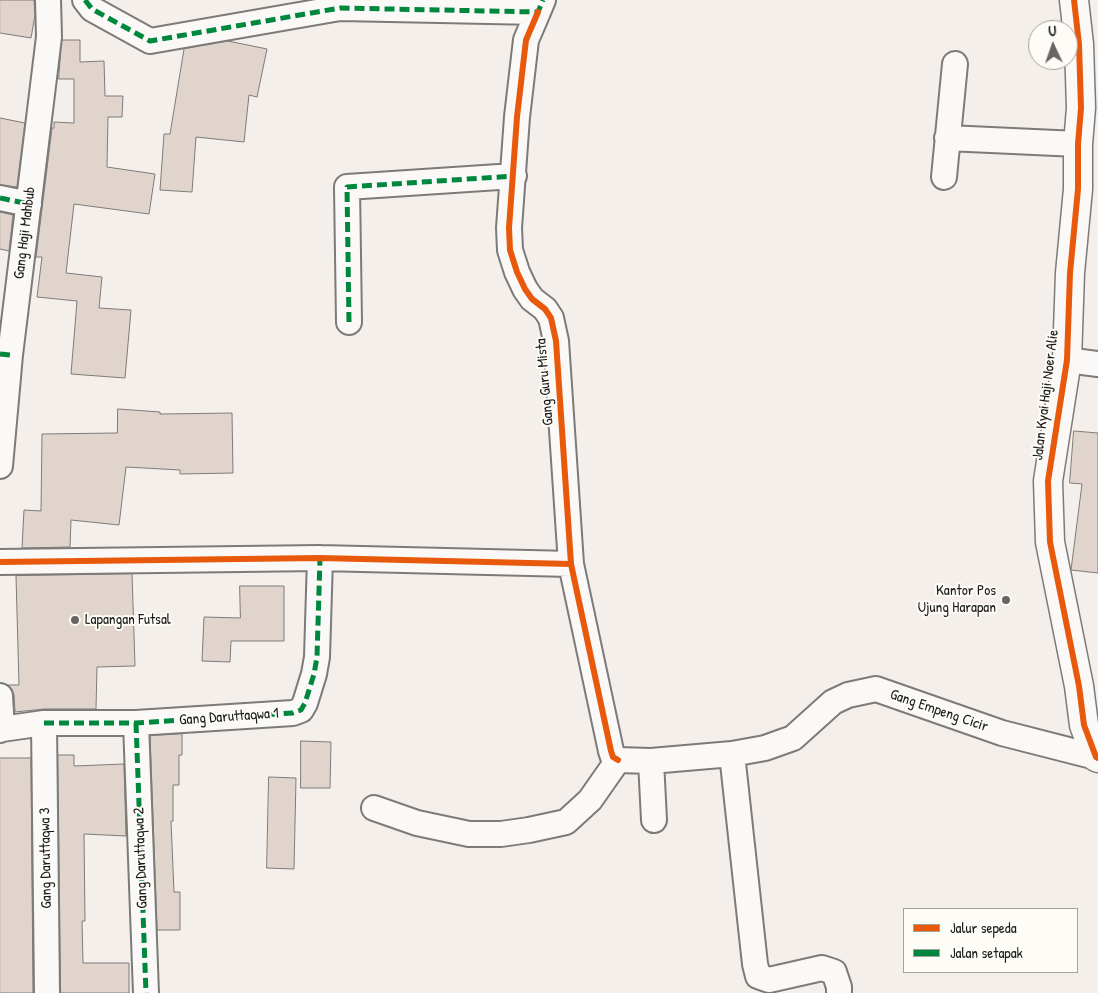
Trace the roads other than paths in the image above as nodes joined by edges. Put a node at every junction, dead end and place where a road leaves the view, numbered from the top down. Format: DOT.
graph roads {
  1 [pos="48,0"];
  2 [pos="85,0"];
  3 [pos="1074,0"];
  4 [pos="540,6"];
  5 [pos="955,64"];
  6 [pos="947,138"];
  7 [pos="1078,144"];
  8 [pos="514,176"];
  9 [pos="944,177"];
  10 [pos="0,198"];
  11 [pos="29,204"];
  12 [pos="349,322"];
  13 [pos="5,355"];
  14 [pos="1066,360"];
  15 [pos="1098,364"];
  16 [pos="0,466"];
  17 [pos="320,558"];
  18 [pos="0,562"];
  19 [pos="570,564"];
  20 [pos="0,696"];
  21 [pos="44,723"];
  22 [pos="136,723"];
  23 [pos="1,730"];
  24 [pos="732,754"];
  25 [pos="1097,757"];
  26 [pos="618,760"];
  27 [pos="651,761"];
  28 [pos="374,808"];
  29 [pos="654,820"];
  30 [pos="48,993"];
  31 [pos="146,993"];
  32 [pos="839,993"];
  1 -- 11 [label="street, Gang Haji Mahbub"];
  2 -- 4 [label="street"];
  3 -- 7 [label="street, Jalan Kyai Haji Noer Alie"];
  4 -- 8 [label="street, Gang Guru Mista"];
  5 -- 6 [label="street"];
  6 -- 7 [label="street"];
  6 -- 9 [label="street"];
  7 -- 14 [label="street, Jalan Kyai Haji Noer Alie"];
  8 -- 12 [label="street"];
  8 -- 19 [label="street, Gang Guru Mista"];
  10 -- 11 [label="street"];
  11 -- 13 [label="street, Gang Haji Mahbub"];
  13 -- 16 [label="street, Gang Haji Mahbub"];
  14 -- 15 [label="street"];
  14 -- 25 [label="street, Jalan Kyai Haji Noer Alie"];
  17 -- 18 [label="street"];
  17 -- 19 [label="street"];
  17 -- 22 [label="street, Gang Daruttaqwa 1"];
  19 -- 26 [label="street, Gang Guru Mista"];
  20 -- 23 [label="street, Gang Daruttaqwa 1"];
  21 -- 22 [label="street, Gang Daruttaqwa 1"];
  21 -- 23 [label="street, Gang Daruttaqwa 1"];
  21 -- 30 [label="street, Gang Daruttaqwa 3"];
  22 -- 31 [label="street, Gang Daruttaqwa 2"];
  24 -- 25 [label="street, Gang Empeng Cicir"];
  24 -- 27 [label="street, Gang Empeng Cicir"];
  24 -- 32 [label="street"];
  26 -- 27 [label="street, Gang Empeng Cicir"];
  26 -- 28 [label="street"];
  27 -- 29 [label="street"];
}
